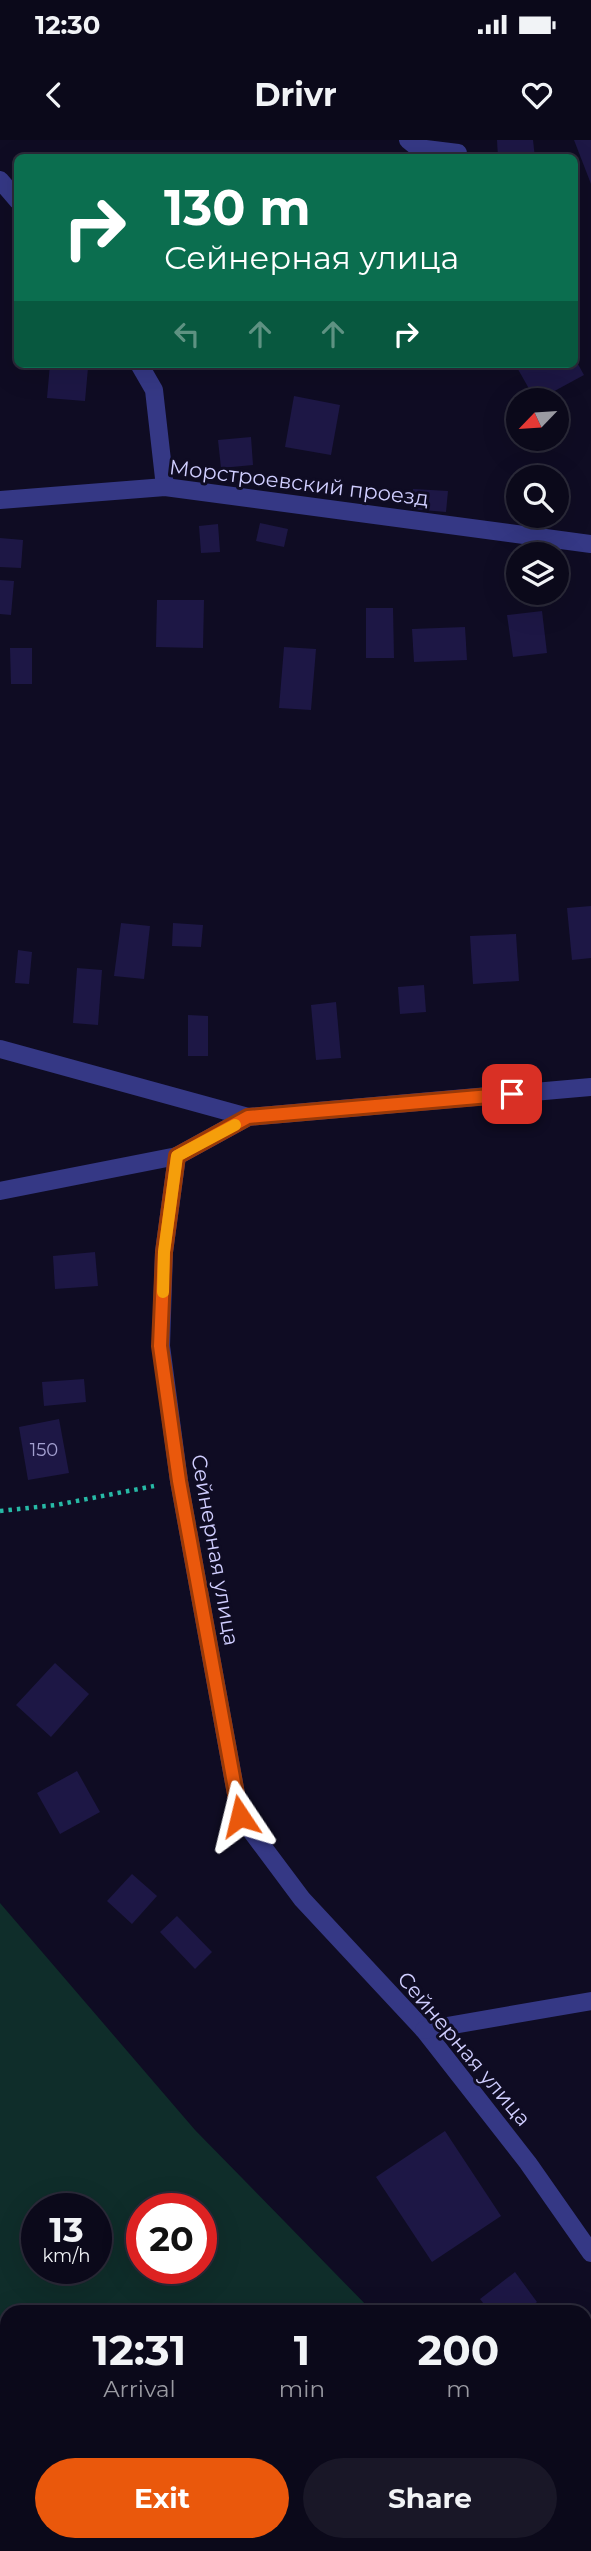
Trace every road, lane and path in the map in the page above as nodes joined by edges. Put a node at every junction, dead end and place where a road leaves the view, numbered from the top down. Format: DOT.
graph roads {
  1 [pos="408,140"];
  2 [pos="458,153"];
  3 [pos="0,180"];
  4 [pos="14,196"];
  5 [pos="141,368"];
  6 [pos="165,486"];
  7 [pos="0,500"];
  8 [pos="591,544"];
  9 [pos="0,1049"];
  10 [pos="591,1087"];
  11 [pos="248,1117"];
  12 [pos="177,1156"];
  13 [pos="0,1191"];
  14 [pos="179,1481"];
  15 [pos="0,1511"];
  16 [pos="591,2001"];
  17 [pos="424,2030"];
  18 [pos="591,2253"];
  1 -- 2 [label="lane"];
  3 -- 4 [label="lane"];
  5 -- 6 [label="lane"];
  6 -- 7 [label="lane, Морстроевский проезд"];
  6 -- 8 [label="lane, Морстроевский проезд"];
  9 -- 11 [label="lane"];
  10 -- 11 [label="lane"];
  11 -- 12 [label="lane"];
  12 -- 13 [label="lane"];
  12 -- 14 [label="lane, Сейнерная улица"];
  14 -- 15 [label="path"];
  14 -- 17 [label="lane, Сейнерная улица"];
  16 -- 17 [label="lane"];
  17 -- 18 [label="lane, Сейнерная улица"];
}
